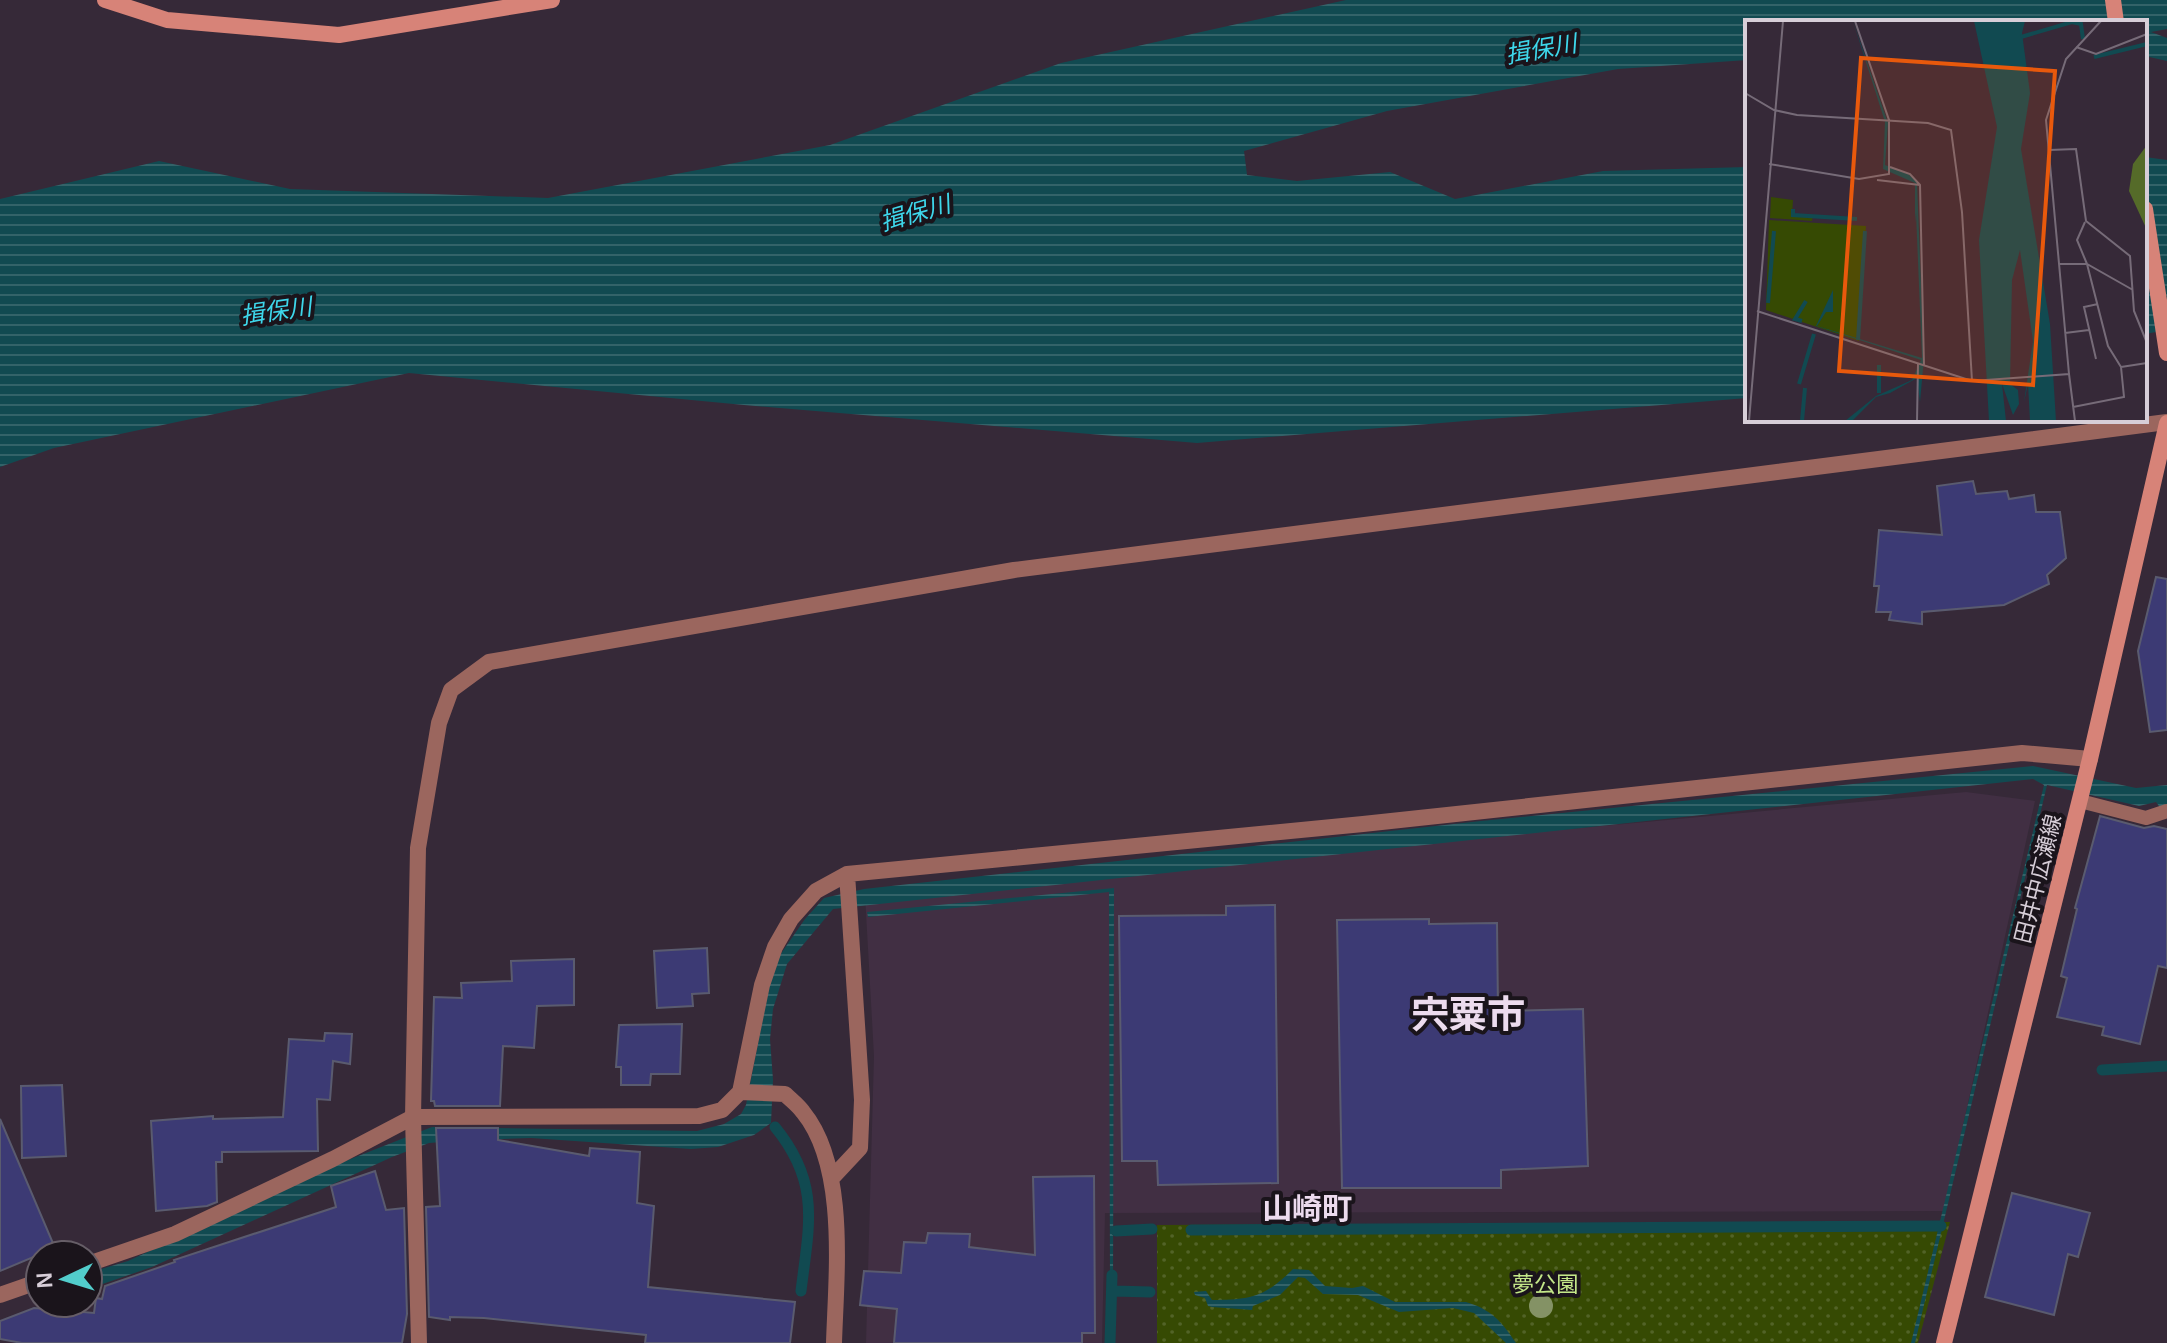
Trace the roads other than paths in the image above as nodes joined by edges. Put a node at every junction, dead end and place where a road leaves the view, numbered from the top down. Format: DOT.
graph roads {
  1 [pos="105,0"];
  2 [pos="546,0"];
  3 [pos="552,0"];
  4 [pos="2113,0"];
  5 [pos="2116,20"];
  6 [pos="2147,222"];
  7 [pos="2167,353"];
  8 [pos="2167,422"];
  9 [pos="2090,759"];
  10 [pos="2080,801"];
  11 [pos="2167,811"];
  12 [pos="847,874"];
  13 [pos="740,1092"];
  14 [pos="413,1117"];
  15 [pos="831,1179"];
  16 [pos="104,1258"];
  17 [pos="24,1287"];
  18 [pos="0,1295"];
  19 [pos="419,1343"];
  20 [pos="834,1343"];
  21 [pos="1944,1343"];
  1 -- 2 [label="main road"];
  2 -- 3 [label="main road"];
  4 -- 5 [label="main road"];
  6 -- 7 [label="main road"];
  8 -- 9 [label="main road, 田井中広瀬線"];
  8 -- 14 [label="street"];
  9 -- 10 [label="main road, 田井中広瀬線"];
  9 -- 12 [label="street"];
  10 -- 11 [label="lane"];
  10 -- 21 [label="main road, 田井中広瀬線"];
  12 -- 13 [label="street"];
  12 -- 15 [label="street"];
  13 -- 14 [label="street"];
  13 -- 15 [label="street"];
  14 -- 16 [label="street"];
  14 -- 19 [label="street"];
  15 -- 20 [label="street"];
  17 -- 18 [label="street"];
}
